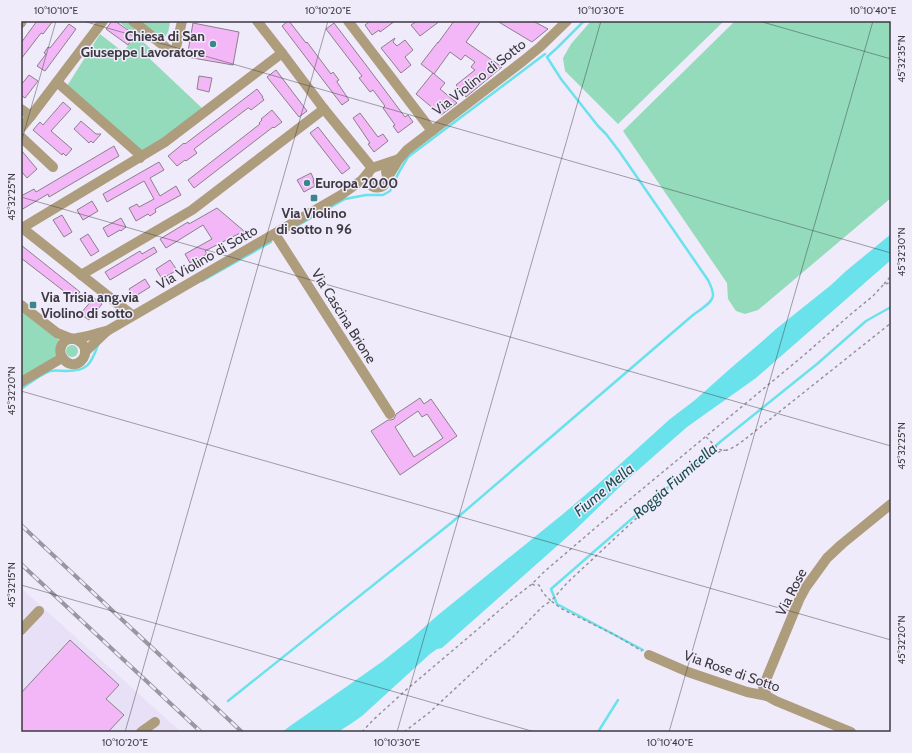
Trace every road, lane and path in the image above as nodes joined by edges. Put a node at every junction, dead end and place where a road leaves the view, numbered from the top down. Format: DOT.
graph roads {
  1 [pos="103,21"];
  2 [pos="133,21"];
  3 [pos="182,21"];
  4 [pos="257,21"];
  5 [pos="567,21"];
  6 [pos="352,22"];
  7 [pos="282,53"];
  8 [pos="57,82"];
  9 [pos="21,109"];
  10 [pos="324,110"];
  11 [pos="31,116"];
  12 [pos="21,128"];
  13 [pos="432,131"];
  14 [pos="21,137"];
  15 [pos="140,158"];
  16 [pos="399,159"];
  17 [pos="53,167"];
  18 [pos="372,169"];
  19 [pos="388,178"];
  20 [pos="376,188"];
  21 [pos="341,195"];
  22 [pos="22,227"];
  23 [pos="275,234"];
  24 [pos="81,275"];
  25 [pos="891,276"];
  26 [pos="891,283"];
  27 [pos="884,284"];
  28 [pos="21,305"];
  29 [pos="132,316"];
  30 [pos="891,323"];
  31 [pos="107,330"];
  32 [pos="57,333"];
  33 [pos="73,339"];
  34 [pos="62,345"];
  35 [pos="85,352"];
  36 [pos="62,358"];
  37 [pos="21,382"];
  38 [pos="390,414"];
  39 [pos="705,437"];
  40 [pos="726,450"];
  41 [pos="891,504"];
  42 [pos="532,584"];
  43 [pos="551,601"];
  44 [pos="40,611"];
  45 [pos="21,630"];
  46 [pos="649,655"];
  47 [pos="767,696"];
  48 [pos="155,722"];
  49 [pos="141,732"];
  50 [pos="362,732"];
  51 [pos="404,732"];
  52 [pos="851,732"];
  1 -- 8 [label="street"];
  2 -- 3 [label="street"];
  4 -- 7 [label="street"];
  5 -- 13 [label="street, Via Violino di Sotto"];
  6 -- 13 [label="street"];
  7 -- 10 [label="street"];
  7 -- 15 [label="street"];
  8 -- 11 [label="street"];
  8 -- 15 [label="street"];
  9 -- 11 [label="street"];
  10 -- 18 [label="street"];
  10 -- 24 [label="street"];
  11 -- 12 [label="street"];
  13 -- 16 [label="street, Via Violino di Sotto"];
  14 -- 17 [label="street"];
  15 -- 22 [label="street"];
  16 -- 18 [label="street, Via Violino di Sotto"];
  16 -- 19 [label="street, Via Violino di Sotto"];
  18 -- 19 [label="street"];
  18 -- 20 [label="street"];
  18 -- 21 [label="street, Via Violino di Sotto"];
  19 -- 20 [label="street, Via Violino di Sotto"];
  20 -- 21 [label="street, Via Violino di Sotto"];
  21 -- 23 [label="street, Via Violino di Sotto"];
  22 -- 24 [label="street"];
  23 -- 29 [label="street, Via Violino di Sotto"];
  23 -- 38 [label="street, Via Cascina Brione"];
  24 -- 29 [label="street"];
  25 -- 27 [label="path"];
  26 -- 27 [label="path"];
  27 -- 39 [label="path"];
  28 -- 32 [label="street"];
  29 -- 31 [label="street, Via Violino di Sotto"];
  30 -- 40 [label="path"];
  31 -- 33 [label="street, Via Violino di Sotto"];
  31 -- 35 [label="street, Via Violino di Sotto"];
  32 -- 33 [label="street"];
  32 -- 34 [label="street"];
  33 -- 34 [label="street, Via Violino di Sotto"];
  33 -- 35 [label="street"];
  34 -- 36 [label="street"];
  35 -- 36 [label="street, Via Violino di Sotto"];
  36 -- 37 [label="street"];
  39 -- 40 [label="path"];
  39 -- 42 [label="path"];
  40 -- 43 [label="path"];
  41 -- 47 [label="street, Via Rose"];
  42 -- 43 [label="path"];
  42 -- 50 [label="path"];
  43 -- 46 [label="path"];
  43 -- 51 [label="path"];
  44 -- 45 [label="street"];
  46 -- 47 [label="street, Via Rose di Sotto"];
  47 -- 52 [label="street, Via Rose di Sotto"];
  48 -- 49 [label="street"];
}
